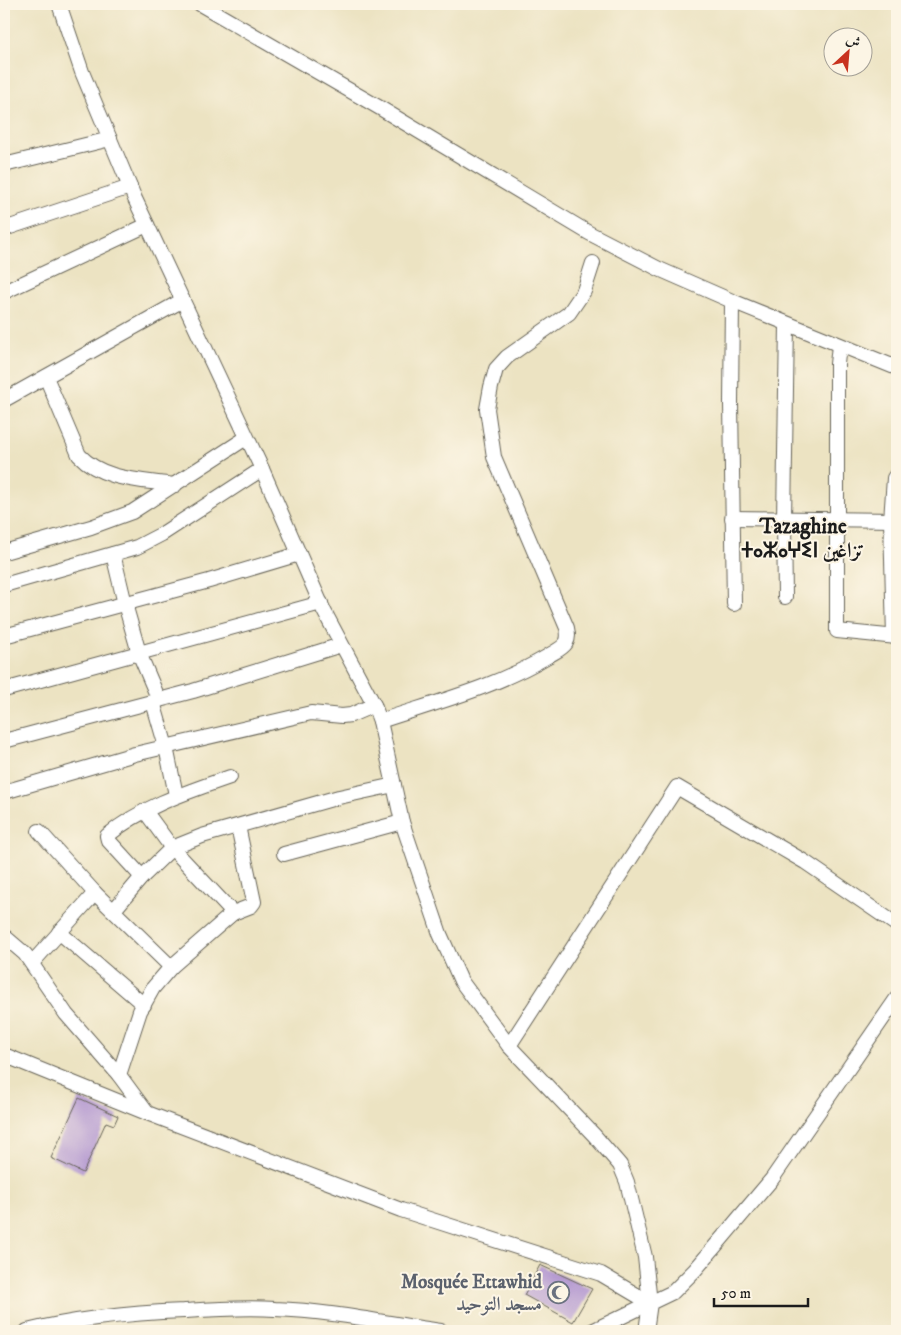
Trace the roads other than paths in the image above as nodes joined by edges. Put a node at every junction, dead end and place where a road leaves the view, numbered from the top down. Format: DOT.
graph roads {
  1 [pos="59,4"];
  2 [pos="200,4"];
  3 [pos="110,138"];
  4 [pos="4,165"];
  5 [pos="130,187"];
  6 [pos="147,225"];
  7 [pos="4,229"];
  8 [pos="593,263"];
  9 [pos="4,292"];
  10 [pos="183,300"];
  11 [pos="732,301"];
  12 [pos="787,324"];
  13 [pos="839,345"];
  14 [pos="897,368"];
  15 [pos="46,377"];
  16 [pos="4,400"];
  17 [pos="246,438"];
  18 [pos="262,469"];
  19 [pos="897,474"];
  20 [pos="175,484"];
  21 [pos="732,518"];
  22 [pos="784,520"];
  23 [pos="837,520"];
  24 [pos="894,520"];
  25 [pos="4,552"];
  26 [pos="112,554"];
  27 [pos="298,554"];
  28 [pos="4,585"];
  29 [pos="785,597"];
  30 [pos="321,603"];
  31 [pos="124,604"];
  32 [pos="734,604"];
  33 [pos="4,636"];
  34 [pos="895,637"];
  35 [pos="341,645"];
  36 [pos="139,653"];
  37 [pos="4,690"];
  38 [pos="156,701"];
  39 [pos="374,705"];
  40 [pos="380,721"];
  41 [pos="4,741"];
  42 [pos="166,747"];
  43 [pos="230,777"];
  44 [pos="394,785"];
  45 [pos="4,792"];
  46 [pos="176,796"];
  47 [pos="145,811"];
  48 [pos="402,822"];
  49 [pos="238,826"];
  50 [pos="39,831"];
  51 [pos="172,848"];
  52 [pos="284,854"];
  53 [pos="142,877"];
  54 [pos="95,893"];
  55 [pos="114,910"];
  56 [pos="233,913"];
  57 [pos="897,925"];
  58 [pos="59,932"];
  59 [pos="4,936"];
  60 [pos="32,963"];
  61 [pos="171,968"];
  62 [pos="897,998"];
  63 [pos="144,1005"];
  64 [pos="508,1046"];
  65 [pos="4,1055"];
  66 [pos="119,1075"];
  67 [pos="147,1113"];
  68 [pos="650,1303"];
  69 [pos="27,1331"];
  70 [pos="441,1331"];
  71 [pos="592,1331"];
  72 [pos="646,1331"];
  1 -- 3 [label="street"];
  2 -- 11 [label="street"];
  3 -- 4 [label="street"];
  3 -- 5 [label="street"];
  5 -- 6 [label="street"];
  5 -- 7 [label="street"];
  6 -- 9 [label="street"];
  6 -- 10 [label="street"];
  8 -- 40 [label="street"];
  10 -- 15 [label="street"];
  10 -- 17 [label="street"];
  11 -- 12 [label="street"];
  11 -- 21 [label="street"];
  12 -- 13 [label="street"];
  12 -- 22 [label="street"];
  13 -- 14 [label="street"];
  13 -- 23 [label="street"];
  15 -- 16 [label="street"];
  15 -- 20 [label="street"];
  17 -- 18 [label="street"];
  17 -- 20 [label="street"];
  18 -- 26 [label="street"];
  18 -- 27 [label="street"];
  19 -- 24 [label="street"];
  20 -- 25 [label="street"];
  21 -- 22 [label="street"];
  21 -- 32 [label="street"];
  22 -- 23 [label="street"];
  22 -- 29 [label="street"];
  23 -- 24 [label="street"];
  23 -- 34 [label="street"];
  24 -- 34 [label="street"];
  26 -- 28 [label="street"];
  26 -- 31 [label="street"];
  27 -- 30 [label="street"];
  27 -- 31 [label="street"];
  30 -- 35 [label="street"];
  30 -- 36 [label="street"];
  31 -- 33 [label="street"];
  31 -- 36 [label="street"];
  35 -- 38 [label="street"];
  35 -- 39 [label="street"];
  36 -- 37 [label="street"];
  36 -- 38 [label="street"];
  38 -- 41 [label="street"];
  38 -- 42 [label="street"];
  39 -- 40 [label="street"];
  39 -- 42 [label="street"];
  40 -- 44 [label="street"];
  42 -- 45 [label="street"];
  42 -- 46 [label="street"];
  43 -- 46 [label="street"];
  44 -- 48 [label="street"];
  44 -- 49 [label="street"];
  46 -- 47 [label="street"];
  47 -- 51 [label="street"];
  47 -- 53 [label="street"];
  48 -- 52 [label="street"];
  48 -- 64 [label="street"];
  49 -- 51 [label="street"];
  49 -- 56 [label="street"];
  50 -- 54 [label="street"];
  51 -- 53 [label="street"];
  51 -- 56 [label="street"];
  53 -- 55 [label="street"];
  54 -- 55 [label="street"];
  54 -- 58 [label="street"];
  55 -- 61 [label="street"];
  56 -- 61 [label="street"];
  57 -- 64 [label="street"];
  58 -- 60 [label="street"];
  58 -- 63 [label="street"];
  59 -- 60 [label="street"];
  60 -- 66 [label="street"];
  61 -- 63 [label="street"];
  62 -- 68 [label="street"];
  63 -- 66 [label="street"];
  64 -- 68 [label="street"];
  65 -- 67 [label="street"];
  66 -- 67 [label="street"];
  67 -- 68 [label="street"];
  68 -- 71 [label="street"];
  68 -- 72 [label="street"];
  69 -- 70 [label="street"];
}
